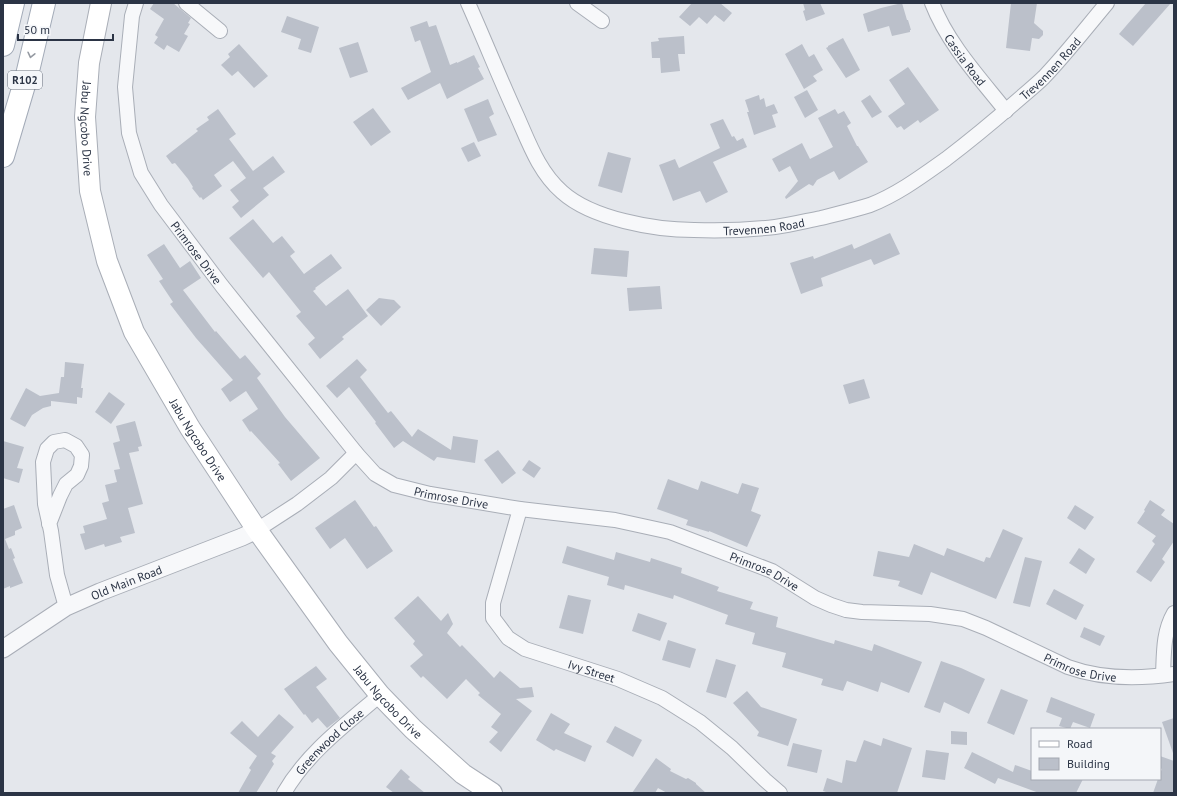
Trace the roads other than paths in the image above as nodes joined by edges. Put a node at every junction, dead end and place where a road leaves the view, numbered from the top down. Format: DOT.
graph roads {
  1 [pos="13,3"];
  2 [pos="44,3"];
  3 [pos="101,3"];
  4 [pos="186,3"];
  5 [pos="468,3"];
  6 [pos="577,3"];
  7 [pos="932,3"];
  8 [pos="1107,3"];
  9 [pos="134,10"];
  10 [pos="602,21"];
  11 [pos="220,30"];
  12 [pos="3,45"];
  13 [pos="1006,111"];
  14 [pos="3,156"];
  15 [pos="356,454"];
  16 [pos="520,509"];
  17 [pos="49,524"];
  18 [pos="257,530"];
  19 [pos="66,608"];
  20 [pos="1174,613"];
  21 [pos="3,649"];
  22 [pos="1169,674"];
  23 [pos="380,695"];
  24 [pos="284,793"];
  25 [pos="492,793"];
  26 [pos="780,793"];
  1 -- 12 [label="main road"];
  2 -- 14 [label="main road, R102, one-way"];
  3 -- 18 [label="main road, Jabu Ngcobo Drive"];
  4 -- 11 [label="street"];
  5 -- 13 [label="street, Trevennen Road"];
  6 -- 10 [label="street"];
  7 -- 13 [label="street, Cassia Road"];
  8 -- 13 [label="street, Trevennen Road"];
  9 -- 15 [label="street, Primrose Drive"];
  15 -- 16 [label="street, Primrose Drive"];
  15 -- 18 [label="street"];
  16 -- 22 [label="street, Primrose Drive"];
  16 -- 26 [label="street, Ivy Street"];
  17 -- 17 [label="street"];
  17 -- 19 [label="street"];
  18 -- 19 [label="street, Old Main Road"];
  18 -- 23 [label="main road, Jabu Ngcobo Drive"];
  19 -- 21 [label="street, Old Main Road"];
  20 -- 22 [label="street"];
  23 -- 24 [label="street, Greenwood Close"];
  23 -- 25 [label="main road, Jabu Ngcobo Drive"];
}
